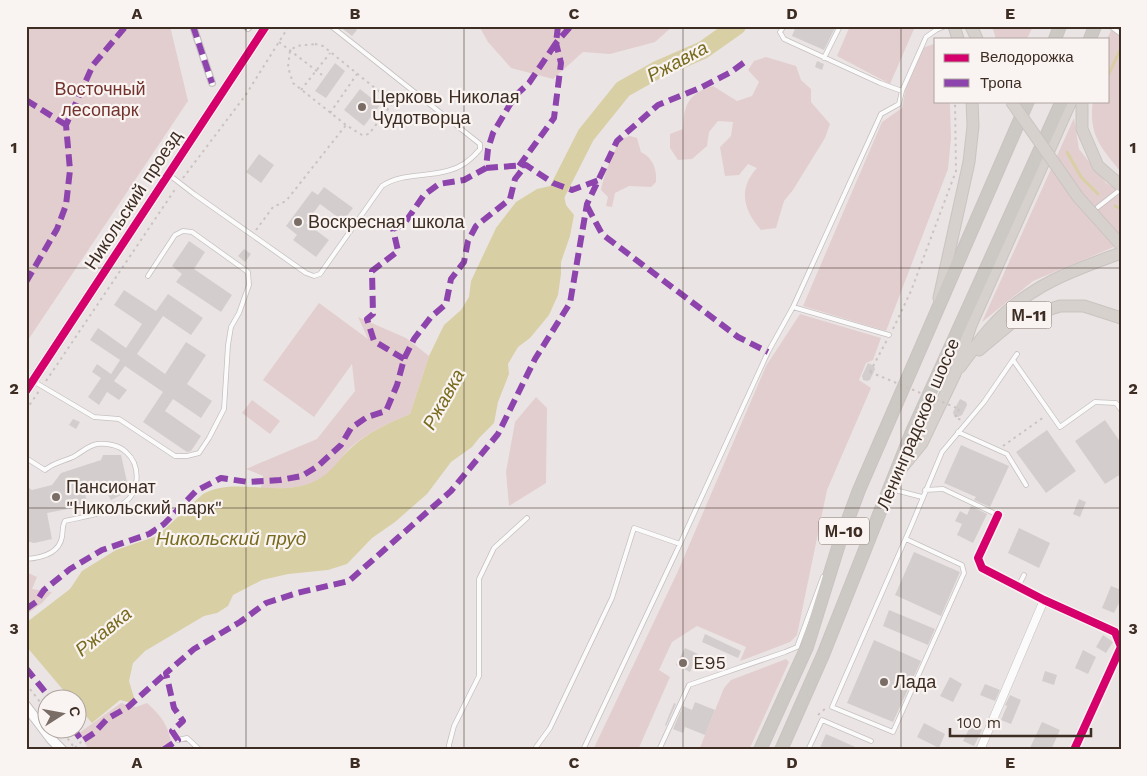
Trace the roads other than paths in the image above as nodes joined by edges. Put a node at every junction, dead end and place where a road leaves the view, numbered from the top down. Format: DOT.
graph roads {
  1 [pos="193,26"];
  2 [pos="266,26"];
  3 [pos="331,26"];
  4 [pos="784,26"];
  5 [pos="840,26"];
  6 [pos="945,26"];
  7 [pos="954,26"];
  8 [pos="971,26"];
  9 [pos="1060,26"];
  10 [pos="1110,26"];
  11 [pos="1121,34"];
  12 [pos="958,38"];
  13 [pos="977,38"];
  14 [pos="1055,38"];
  15 [pos="824,58"];
  16 [pos="212,83"];
  17 [pos="902,91"];
  18 [pos="972,102"];
  19 [pos="1012,102"];
  20 [pos="1028,102"];
  21 [pos="1062,102"];
  22 [pos="1071,102"];
  23 [pos="1082,102"];
  24 [pos="168,174"];
  25 [pos="1121,187"];
  26 [pos="1098,207"];
  27 [pos="1121,245"];
  28 [pos="1121,253"];
  29 [pos="148,276"];
  30 [pos="792,307"];
  31 [pos="935,314"];
  32 [pos="1121,318"];
  33 [pos="889,335"];
  34 [pos="1016,354"];
  35 [pos="1013,360"];
  36 [pos="955,374"];
  37 [pos="33,381"];
  38 [pos="26,391"];
  39 [pos="1121,410"];
  40 [pos="958,432"];
  41 [pos="26,458"];
  42 [pos="892,483"];
  43 [pos="1026,485"];
  44 [pos="925,490"];
  45 [pos="922,497"];
  46 [pos="998,515"];
  47 [pos="527,518"];
  48 [pos="906,538"];
  49 [pos="840,541"];
  50 [pos="680,544"];
  51 [pos="26,559"];
  52 [pos="1024,575"];
  53 [pos="1018,587"];
  54 [pos="1044,600"];
  55 [pos="26,706"];
  56 [pos="51,739"];
  57 [pos="178,740"];
  58 [pos="870,741"];
  59 [pos="55,750"];
  60 [pos="62,750"];
  61 [pos="200,750"];
  62 [pos="303,750"];
  63 [pos="309,750"];
  64 [pos="449,750"];
  65 [pos="534,750"];
  66 [pos="583,750"];
  67 [pos="659,750"];
  68 [pos="760,750"];
  69 [pos="781,750"];
  70 [pos="808,750"];
  71 [pos="980,750"];
  72 [pos="1074,750"];
  1 -- 16 [label="street"];
  2 -- 24 [label="street, Никольский проезд"];
  3 -- 24 [label="lane"];
  4 -- 15 [label="lane"];
  5 -- 15 [label="lane"];
  6 -- 17 [label="lane"];
  7 -- 12 [label="main road"];
  8 -- 13 [label="main road"];
  9 -- 14 [label="highway"];
  10 -- 11 [label="lane"];
  15 -- 17 [label="lane"];
  17 -- 30 [label="lane"];
  18 -- 31 [label="main road"];
  19 -- 27 [label="main road, bridge"];
  20 -- 31 [label="highway, Ленинградское шоссе / М-10"];
  21 -- 42 [label="highway, Ленинградское шоссе / М-10"];
  22 -- 36 [label="main road, М-10"];
  23 -- 25 [label="main road"];
  24 -- 37 [label="street, Никольский проезд"];
  25 -- 26 [label="lane"];
  28 -- 36 [label="main road"];
  29 -- 37 [label="lane"];
  30 -- 33 [label="lane"];
  30 -- 50 [label="lane"];
  31 -- 49 [label="highway, Ленинградское шоссе / М-10"];
  32 -- 36 [label="main road, М-11"];
  34 -- 35 [label="lane"];
  35 -- 39 [label="lane"];
  35 -- 40 [label="lane"];
  36 -- 42 [label="main road, М-10"];
  37 -- 38 [label="street, Никольский проезд"];
  40 -- 43 [label="lane"];
  40 -- 44 [label="lane"];
  41 -- 51 [label="lane"];
  42 -- 45 [label="lane"];
  42 -- 69 [label="highway, Ленинградское шоссе / М-10"];
  44 -- 45 [label="lane"];
  44 -- 46 [label="lane"];
  45 -- 48 [label="lane"];
  46 -- 53 [label="street"];
  47 -- 64 [label="lane"];
  48 -- 48 [label="lane"];
  49 -- 67 [label="lane"];
  49 -- 68 [label="highway, Ленинградское шоссе / М-10"];
  50 -- 65 [label="lane"];
  50 -- 66 [label="lane"];
  52 -- 53 [label="lane"];
  53 -- 54 [label="street"];
  54 -- 71 [label="street"];
  54 -- 72 [label="street"];
  55 -- 56 [label="street"];
  56 -- 59 [label="street"];
  56 -- 60 [label="street"];
  57 -- 61 [label="lane"];
  58 -- 70 [label="lane"];
  62 -- 63 [label="lane"];
}
